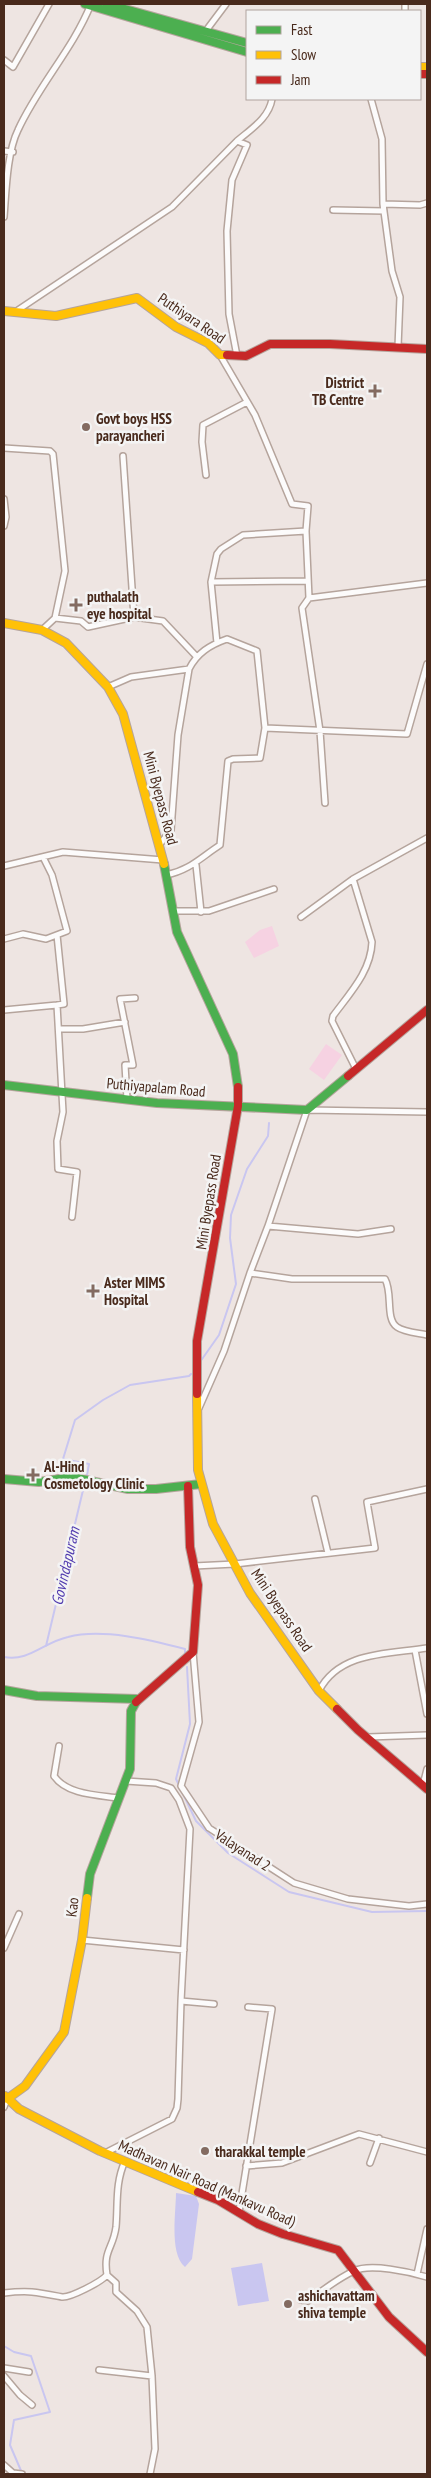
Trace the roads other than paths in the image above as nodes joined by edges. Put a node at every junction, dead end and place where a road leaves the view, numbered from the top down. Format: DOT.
graph roads {
  1 [pos="49,4"];
  2 [pos="89,4"];
  3 [pos="107,4"];
  4 [pos="226,4"];
  5 [pos="205,33"];
  6 [pos="246,43"];
  7 [pos="246,52"];
  8 [pos="4,60"];
  9 [pos="272,100"];
  10 [pos="371,100"];
  11 [pos="237,141"];
  12 [pos="4,151"];
  13 [pos="13,152"];
  14 [pos="427,202"];
  15 [pos="383,204"];
  16 [pos="333,210"];
  17 [pos="384,211"];
  18 [pos="4,217"];
  19 [pos="4,311"];
  20 [pos="15,312"];
  21 [pos="398,347"];
  22 [pos="427,348"];
  23 [pos="220,355"];
  24 [pos="237,356"];
  25 [pos="247,402"];
  26 [pos="4,448"];
  27 [pos="123,456"];
  28 [pos="206,475"];
  29 [pos="4,499"];
  30 [pos="4,526"];
  31 [pos="306,531"];
  32 [pos="308,581"];
  33 [pos="211,582"];
  34 [pos="427,583"];
  35 [pos="309,598"];
  36 [pos="134,617"];
  37 [pos="55,618"];
  38 [pos="4,623"];
  39 [pos="42,630"];
  40 [pos="217,643"];
  41 [pos="196,656"];
  42 [pos="427,664"];
  43 [pos="189,669"];
  44 [pos="108,687"];
  45 [pos="265,728"];
  46 [pos="320,731"];
  47 [pos="325,803"];
  48 [pos="427,838"];
  49 [pos="160,844"];
  50 [pos="42,857"];
  51 [pos="163,860"];
  52 [pos="196,865"];
  53 [pos="4,866"];
  54 [pos="166,875"];
  55 [pos="353,879"];
  56 [pos="274,889"];
  57 [pos="174,911"];
  58 [pos="201,912"];
  59 [pos="301,918"];
  60 [pos="57,935"];
  61 [pos="4,940"];
  62 [pos="135,998"];
  63 [pos="57,1006"];
  64 [pos="4,1010"];
  65 [pos="427,1010"];
  66 [pos="125,1022"];
  67 [pos="60,1028"];
  68 [pos="356,1068"];
  69 [pos="4,1085"];
  70 [pos="63,1092"];
  71 [pos="127,1099"];
  72 [pos="238,1106"];
  73 [pos="307,1110"];
  74 [pos="427,1112"];
  75 [pos="72,1217"];
  76 [pos="268,1226"];
  77 [pos="391,1229"];
  78 [pos="250,1273"];
  79 [pos="427,1335"];
  80 [pos="198,1410"];
  81 [pos="4,1479"];
  82 [pos="201,1484"];
  83 [pos="188,1486"];
  84 [pos="427,1489"];
  85 [pos="315,1500"];
  86 [pos="328,1554"];
  87 [pos="235,1564"];
  88 [pos="194,1566"];
  89 [pos="427,1648"];
  90 [pos="415,1650"];
  91 [pos="194,1652"];
  92 [pos="4,1690"];
  93 [pos="319,1691"];
  94 [pos="137,1699"];
  95 [pos="427,1714"];
  96 [pos="427,1734"];
  97 [pos="367,1737"];
  98 [pos="59,1746"];
  99 [pos="427,1769"];
  100 [pos="126,1781"];
  101 [pos="425,1787"];
  102 [pos="119,1798"];
  103 [pos="427,1904"];
  104 [pos="19,1914"];
  105 [pos="82,1940"];
  106 [pos="4,1948"];
  107 [pos="184,1950"];
  108 [pos="181,2001"];
  109 [pos="214,2004"];
  110 [pos="248,2007"];
  111 [pos="5,2097"];
  112 [pos="4,2108"];
  113 [pos="380,2138"];
  114 [pos="427,2152"];
  115 [pos="105,2153"];
  116 [pos="124,2161"];
  117 [pos="370,2163"];
  118 [pos="246,2166"];
  119 [pos="239,2212"];
  120 [pos="427,2229"];
  121 [pos="355,2270"];
  122 [pos="417,2274"];
  123 [pos="107,2275"];
  124 [pos="427,2277"];
  125 [pos="4,2293"];
  126 [pos="302,2300"];
  127 [pos="427,2352"];
  128 [pos="4,2368"];
  129 [pos="99,2370"];
  130 [pos="29,2372"];
  131 [pos="4,2376"];
  132 [pos="152,2376"];
  133 [pos="32,2404"];
  134 [pos="4,2465"];
  135 [pos="22,2474"];
  136 [pos="150,2474"];
  1 -- 8 [label="street"];
  2 -- 7 [label="main road"];
  2 -- 13 [label="street"];
  3 -- 5 [label="main road"];
  4 -- 5 [label="street"];
  5 -- 6 [label="main road"];
  9 -- 11 [label="street"];
  10 -- 15 [label="street"];
  11 -- 20 [label="street"];
  11 -- 24 [label="street"];
  12 -- 13 [label="street"];
  13 -- 18 [label="street"];
  14 -- 15 [label="street"];
  15 -- 17 [label="street"];
  16 -- 17 [label="street"];
  17 -- 21 [label="street"];
  19 -- 20 [label="main road, Puthiyara Road"];
  20 -- 23 [label="main road, Puthiyara Road"];
  21 -- 22 [label="main road, Puthiyara Road"];
  21 -- 24 [label="main road, Puthiyara Road"];
  23 -- 24 [label="main road, Puthiyara Road"];
  23 -- 25 [label="street"];
  25 -- 28 [label="street"];
  25 -- 31 [label="street"];
  26 -- 37 [label="street"];
  27 -- 36 [label="street"];
  29 -- 30 [label="street"];
  31 -- 32 [label="street"];
  31 -- 33 [label="street"];
  32 -- 33 [label="street"];
  32 -- 35 [label="street"];
  33 -- 40 [label="street"];
  34 -- 35 [label="street"];
  35 -- 46 [label="street"];
  36 -- 37 [label="street"];
  36 -- 41 [label="street"];
  37 -- 39 [label="street"];
  38 -- 39 [label="main road, Mini Byepass Road"];
  39 -- 44 [label="main road, Mini Byepass Road"];
  40 -- 41 [label="street"];
  40 -- 45 [label="street"];
  41 -- 43 [label="street"];
  42 -- 46 [label="street"];
  43 -- 44 [label="street"];
  43 -- 49 [label="street"];
  44 -- 49 [label="main road, Mini Byepass Road"];
  45 -- 46 [label="street"];
  45 -- 52 [label="street"];
  46 -- 47 [label="street"];
  48 -- 55 [label="street"];
  49 -- 51 [label="main road, Mini Byepass Road"];
  50 -- 51 [label="street"];
  50 -- 53 [label="street"];
  50 -- 60 [label="street"];
  51 -- 54 [label="main road, Mini Byepass Road"];
  52 -- 54 [label="street"];
  52 -- 58 [label="street"];
  54 -- 57 [label="main road, Mini Byepass Road"];
  55 -- 59 [label="street"];
  55 -- 68 [label="street"];
  56 -- 58 [label="street"];
  57 -- 58 [label="street"];
  57 -- 72 [label="main road, Mini Byepass Road"];
  60 -- 61 [label="street"];
  60 -- 63 [label="street"];
  62 -- 66 [label="street"];
  63 -- 64 [label="street"];
  63 -- 67 [label="street"];
  65 -- 68 [label="main road"];
  66 -- 67 [label="street"];
  66 -- 71 [label="street"];
  67 -- 70 [label="street"];
  68 -- 73 [label="main road"];
  69 -- 70 [label="main road, Puthiyapalam Road"];
  70 -- 71 [label="main road, Puthiyapalam Road"];
  70 -- 75 [label="street"];
  71 -- 72 [label="main road, Puthiyapalam Road"];
  72 -- 73 [label="main road, Puthiyapalam Road"];
  72 -- 80 [label="main road, Mini Byepass Road"];
  73 -- 74 [label="street"];
  73 -- 76 [label="street"];
  76 -- 77 [label="street"];
  76 -- 78 [label="street"];
  78 -- 79 [label="street"];
  78 -- 80 [label="street"];
  80 -- 82 [label="main road, Mini Byepass Road"];
  81 -- 83 [label="main road"];
  82 -- 83 [label="main road"];
  82 -- 87 [label="main road, Mini Byepass Road"];
  83 -- 88 [label="main road"];
  84 -- 86 [label="street"];
  85 -- 86 [label="street"];
  86 -- 87 [label="street"];
  87 -- 88 [label="street"];
  87 -- 93 [label="main road, Mini Byepass Road"];
  88 -- 91 [label="main road"];
  89 -- 90 [label="street"];
  90 -- 93 [label="street"];
  90 -- 95 [label="street"];
  91 -- 94 [label="main road"];
  91 -- 103 [label="street, Valayanad 2"];
  92 -- 94 [label="main road"];
  93 -- 97 [label="main road, Mini Byepass Road"];
  94 -- 100 [label="main road, Kao"];
  96 -- 97 [label="street"];
  97 -- 101 [label="main road, Mini Byepass Road"];
  98 -- 102 [label="street"];
  99 -- 101 [label="street"];
  100 -- 102 [label="main road, Kao"];
  100 -- 107 [label="street"];
  102 -- 105 [label="main road, Kao"];
  104 -- 106 [label="street"];
  105 -- 107 [label="street"];
  105 -- 111 [label="main road, Kao"];
  107 -- 108 [label="street"];
  108 -- 109 [label="street"];
  108 -- 115 [label="street"];
  110 -- 118 [label="street"];
  111 -- 112 [label="street"];
  111 -- 115 [label="main road, Madhavan Nair Road (Mankavu Road)"];
  113 -- 114 [label="street"];
  113 -- 117 [label="street"];
  113 -- 118 [label="street"];
  115 -- 116 [label="main road, Madhavan Nair Road (Mankavu Road)"];
  116 -- 119 [label="main road, Madhavan Nair Road (Mankavu Road)"];
  116 -- 123 [label="street"];
  118 -- 119 [label="street"];
  119 -- 121 [label="main road, Madhavan Nair Road (Mankavu Road)"];
  120 -- 122 [label="street"];
  121 -- 122 [label="street"];
  121 -- 126 [label="street"];
  121 -- 127 [label="main road, Madhavan Nair Road (Mankavu Road)"];
  122 -- 124 [label="street"];
  123 -- 125 [label="street"];
  123 -- 132 [label="street"];
  128 -- 130 [label="street"];
  129 -- 132 [label="street"];
  131 -- 133 [label="street"];
  132 -- 136 [label="street"];
  134 -- 135 [label="street"];
}
